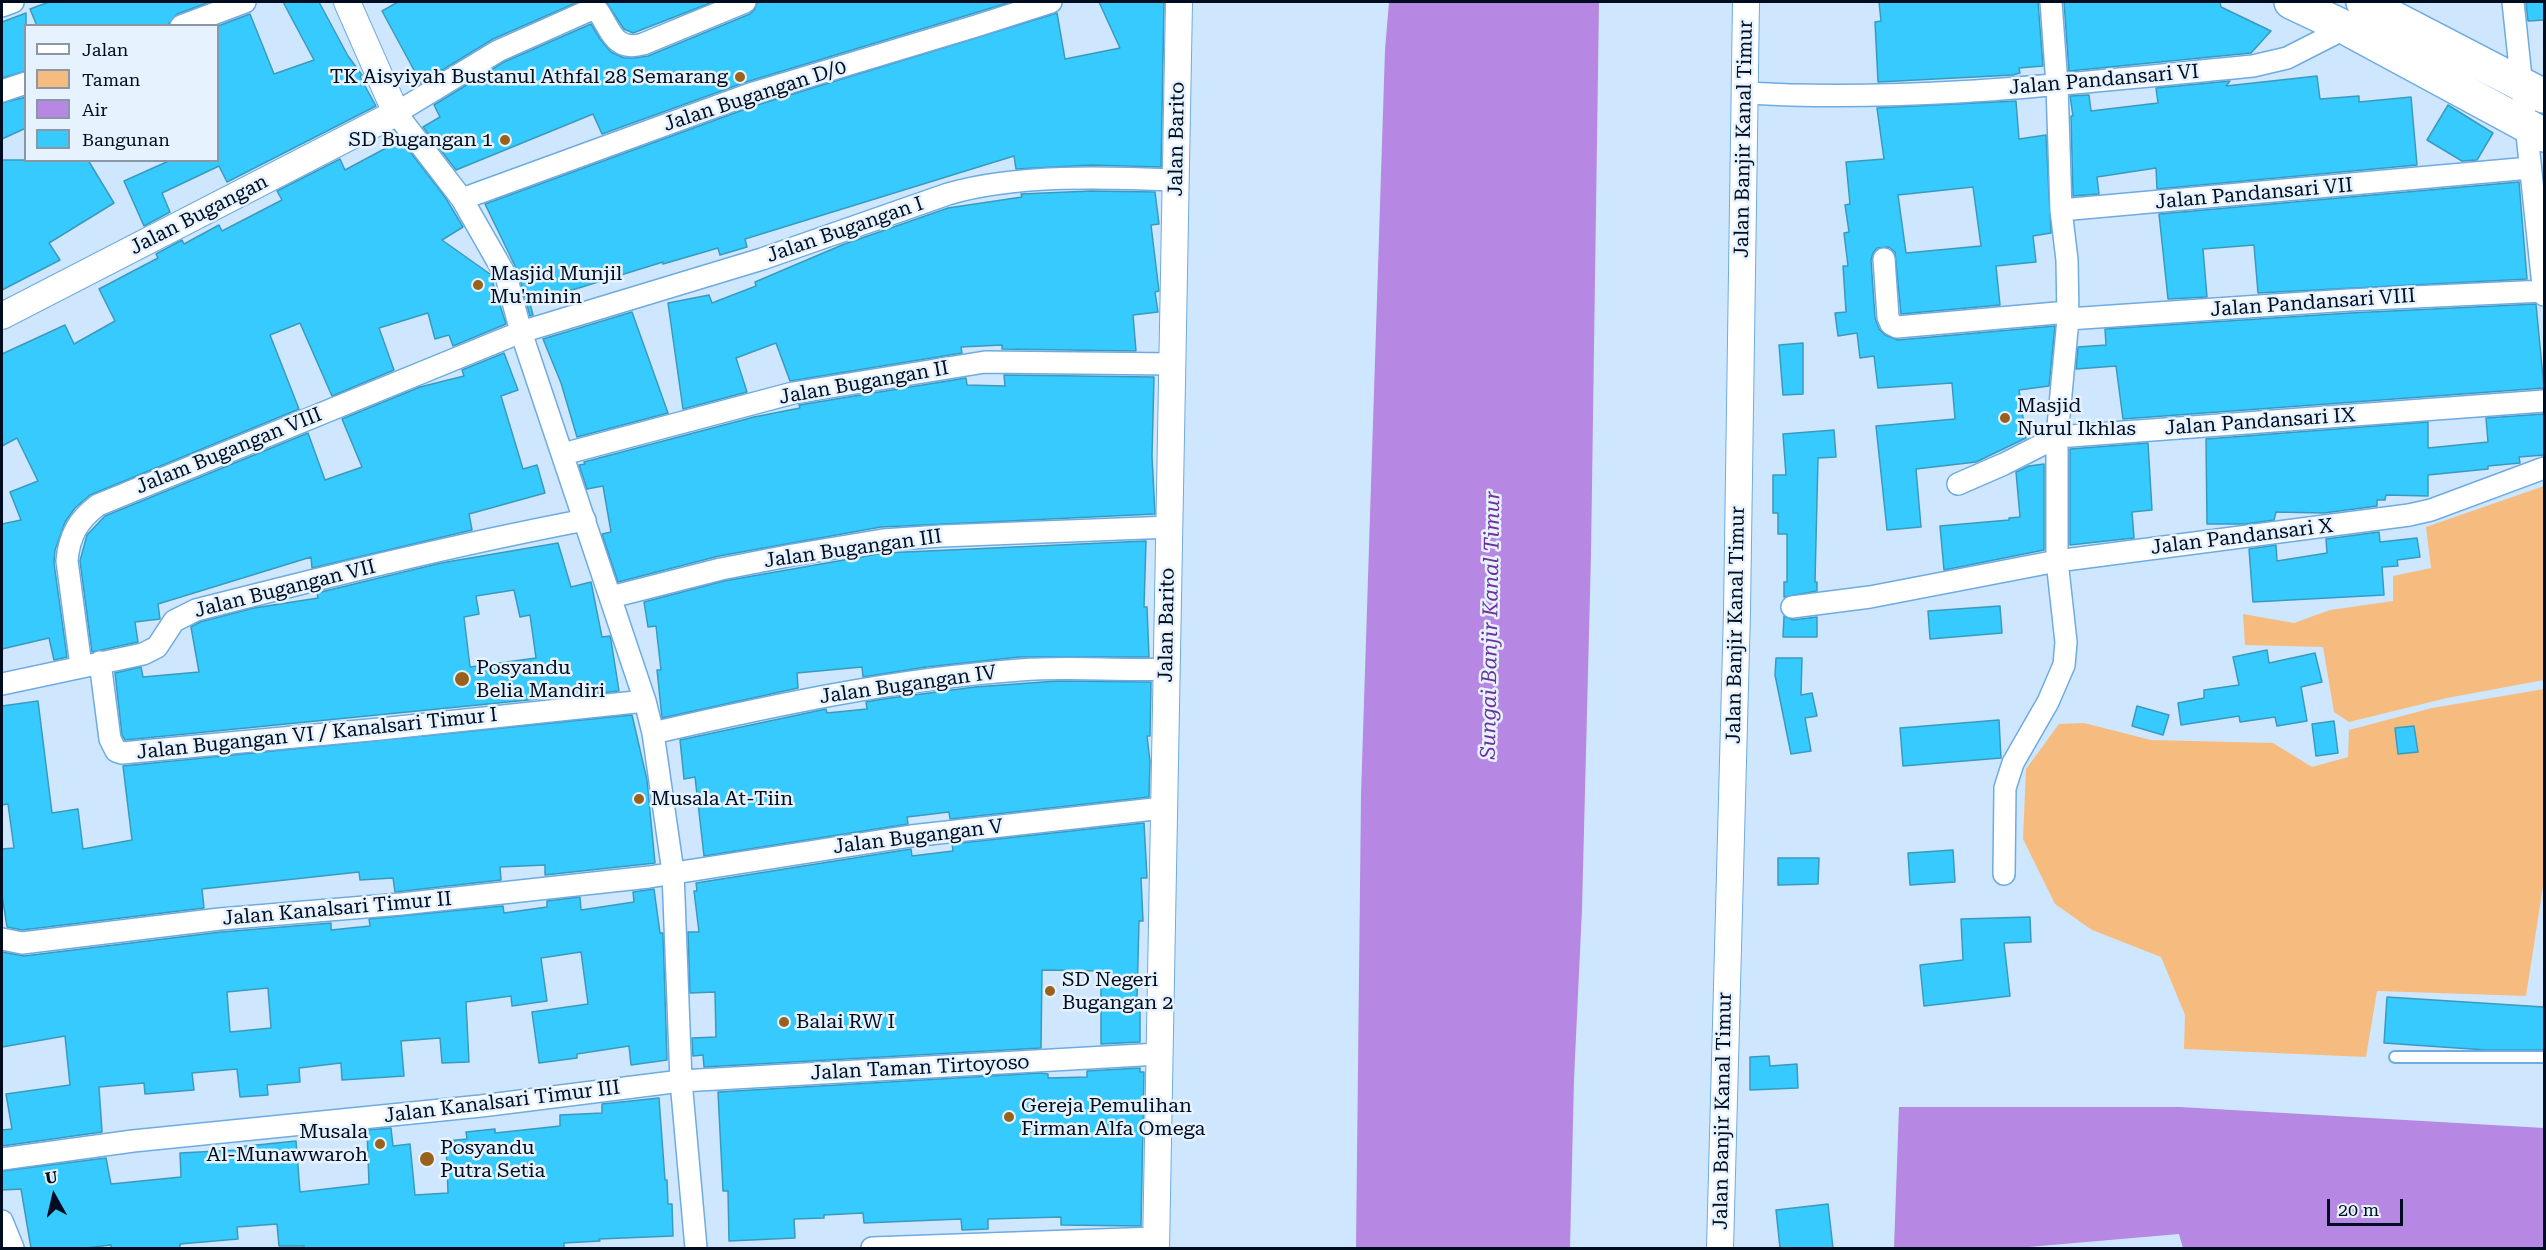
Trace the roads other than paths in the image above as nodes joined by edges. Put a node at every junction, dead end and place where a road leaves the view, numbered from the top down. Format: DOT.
graph roads {
  1 [pos="14,2"];
  2 [pos="245,2"];
  3 [pos="347,2"];
  4 [pos="745,2"];
  5 [pos="1051,2"];
  6 [pos="1179,2"];
  7 [pos="1746,2"];
  8 [pos="2051,2"];
  9 [pos="2291,2"];
  10 [pos="2513,2"];
  11 [pos="2,6"];
  12 [pos="2355,15"];
  13 [pos="186,24"];
  14 [pos="24,83"];
  15 [pos="2057,85"];
  16 [pos="2533,89"];
  17 [pos="2,91"];
  18 [pos="1746,93"];
  19 [pos="396,113"];
  20 [pos="2536,130"];
  21 [pos="2530,168"];
  22 [pos="1176,180"];
  23 [pos="462,199"];
  24 [pos="2061,210"];
  25 [pos="1884,259"];
  26 [pos="2544,291"];
  27 [pos="2544,295"];
  28 [pos="2068,315"];
  29 [pos="2,316"];
  30 [pos="521,332"];
  31 [pos="1173,364"];
  32 [pos="2544,401"];
  33 [pos="2057,437"];
  34 [pos="563,454"];
  35 [pos="2544,468"];
  36 [pos="1958,484"];
  37 [pos="585,520"];
  38 [pos="1170,527"];
  39 [pos="2057,561"];
  40 [pos="612,597"];
  41 [pos="1792,607"];
  42 [pos="90,664"];
  43 [pos="1166,669"];
  44 [pos="2,684"];
  45 [pos="645,701"];
  46 [pos="652,733"];
  47 [pos="1163,808"];
  48 [pos="673,872"];
  49 [pos="2004,874"];
  50 [pos="2,939"];
  51 [pos="1159,1054"];
  52 [pos="2395,1057"];
  53 [pos="2544,1057"];
  54 [pos="681,1081"];
  55 [pos="2,1159"];
  56 [pos="2,1221"];
  57 [pos="1156,1243"];
  58 [pos="13,1248"];
  59 [pos="696,1248"];
  60 [pos="872,1248"];
  61 [pos="1720,1248"];
  1 -- 11 [label="street"];
  2 -- 13 [label="street"];
  3 -- 19 [label="street"];
  4 -- 19 [label="street"];
  5 -- 23 [label="street, Jalan Bugangan D/0"];
  6 -- 22 [label="street, Jalan Barito"];
  7 -- 18 [label="street, Jalan Banjir Kanal Timur"];
  8 -- 15 [label="street"];
  9 -- 12 [label="main road"];
  10 -- 16 [label="street"];
  12 -- 15 [label="street, Jalan Pandansari VI"];
  12 -- 16 [label="main road"];
  12 -- 20 [label="main road"];
  14 -- 17 [label="street"];
  15 -- 18 [label="street, Jalan Pandansari VI"];
  15 -- 24 [label="street"];
  16 -- 20 [label="street"];
  18 -- 61 [label="street, Jalan Banjir Kanal Timur"];
  19 -- 23 [label="street"];
  19 -- 29 [label="street, Jalan Bugangan"];
  20 -- 21 [label="street"];
  21 -- 24 [label="street, Jalan Pandansari VII"];
  21 -- 26 [label="street"];
  22 -- 30 [label="street, Jalan Bugangan I"];
  22 -- 31 [label="street, Jalan Barito"];
  23 -- 30 [label="street"];
  24 -- 28 [label="street"];
  25 -- 28 [label="street, Jalan Pandansari VIII"];
  26 -- 27 [label="street"];
  26 -- 28 [label="street, Jalan Pandansari VIII"];
  28 -- 33 [label="street"];
  30 -- 34 [label="street"];
  30 -- 42 [label="street, Jalam Bugangan VIII"];
  31 -- 34 [label="street, Jalan Bugangan II"];
  31 -- 38 [label="street, Jalan Barito"];
  32 -- 33 [label="street, Jalan Pandansari IX"];
  33 -- 36 [label="street"];
  33 -- 39 [label="street"];
  34 -- 37 [label="street"];
  35 -- 39 [label="street, Jalan Pandansari X"];
  37 -- 40 [label="street"];
  37 -- 42 [label="street, Jalan Bugangan VII"];
  38 -- 40 [label="street, Jalan Bugangan III"];
  38 -- 43 [label="street, Jalan Barito"];
  39 -- 41 [label="street, Jalan Pandansari X"];
  39 -- 49 [label="street"];
  40 -- 45 [label="street"];
  42 -- 44 [label="street, Jalan Bugangan VII"];
  42 -- 45 [label="street, Jalan Bugangan VI / Kanalsari Timur I"];
  43 -- 46 [label="street, Jalan Bugangan IV"];
  43 -- 47 [label="street, Jalan Barito"];
  45 -- 46 [label="street"];
  46 -- 48 [label="street"];
  47 -- 48 [label="street, Jalan Bugangan V"];
  47 -- 51 [label="street, Jalan Barito"];
  48 -- 50 [label="street, Jalan Kanalsari Timur II"];
  48 -- 54 [label="street"];
  51 -- 54 [label="street, Jalan Taman Tirtoyoso"];
  51 -- 57 [label="street, Jalan Barito"];
  52 -- 53 [label="lane"];
  54 -- 55 [label="street, Jalan Kanalsari Timur III"];
  54 -- 59 [label="street"];
  56 -- 58 [label="street"];
  57 -- 60 [label="street"];
}
